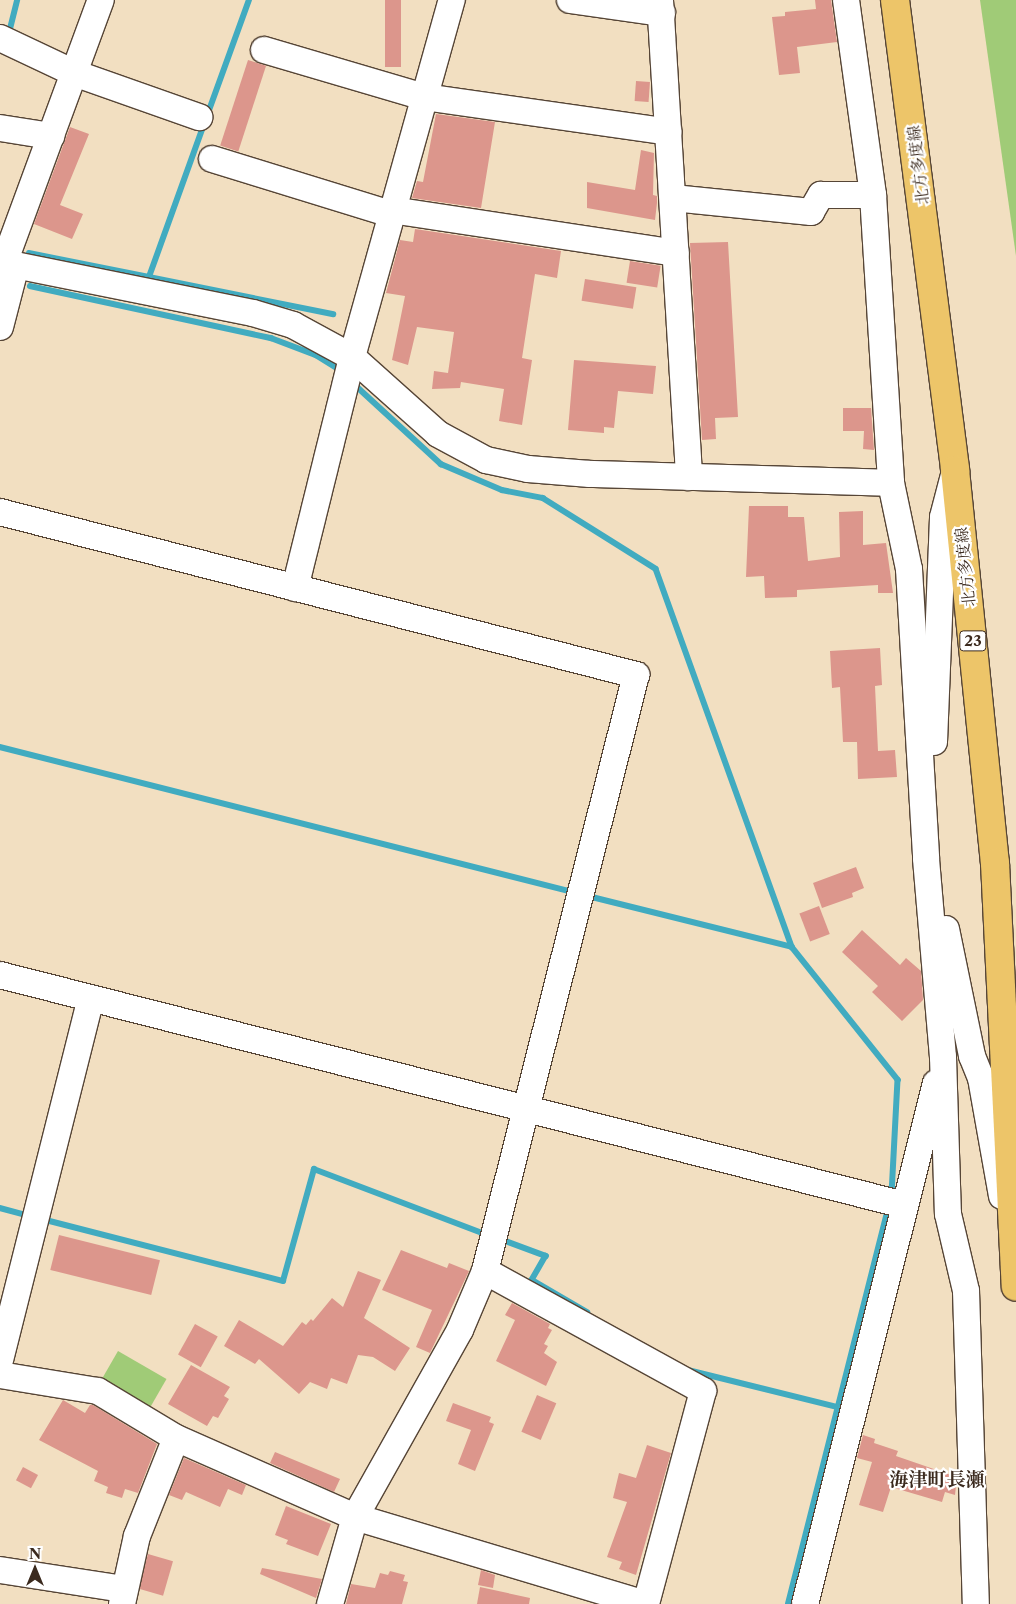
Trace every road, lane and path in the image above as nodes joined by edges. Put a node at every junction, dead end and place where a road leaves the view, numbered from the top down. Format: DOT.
graph roads {
  1 [pos="101,0"];
  2 [pos="452,0"];
  3 [pos="570,0"];
  4 [pos="846,0"];
  5 [pos="895,0"];
  6 [pos="661,6"];
  7 [pos="0,38"];
  8 [pos="264,50"];
  9 [pos="74,73"];
  10 [pos="424,97"];
  11 [pos="199,117"];
  12 [pos="0,128"];
  13 [pos="669,132"];
  14 [pos="51,136"];
  15 [pos="212,159"];
  16 [pos="873,194"];
  17 [pos="673,198"];
  18 [pos="392,212"];
  19 [pos="676,253"];
  20 [pos="6,264"];
  21 [pos="0,327"];
  22 [pos="352,357"];
  23 [pos="955,470"];
  24 [pos="690,477"];
  25 [pos="891,483"];
  26 [pos="0,512"];
  27 [pos="294,588"];
  28 [pos="926,859"];
  29 [pos="0,975"];
  30 [pos="91,998"];
  31 [pos="943,1057"];
  32 [pos="524,1108"];
  33 [pos="904,1204"];
  34 [pos="1014,1243"];
  35 [pos="484,1271"];
  36 [pos="1016,1286"];
  37 [pos="0,1360"];
  38 [pos="0,1375"];
  39 [pos="176,1438"];
  40 [pos="355,1517"];
  41 [pos="0,1570"];
  42 [pos="122,1596"];
  43 [pos="613,1599"];
  44 [pos="330,1604"];
  45 [pos="645,1604"];
  46 [pos="805,1604"];
  47 [pos="976,1604"];
  1 -- 9 [label="street"];
  2 -- 10 [label="street"];
  3 -- 6 [label="street"];
  4 -- 16 [label="street"];
  5 -- 23 [label="main road, 北方多度線 / 23"];
  6 -- 13 [label="street"];
  7 -- 9 [label="street"];
  8 -- 10 [label="street"];
  9 -- 11 [label="street"];
  9 -- 14 [label="street"];
  10 -- 13 [label="street"];
  10 -- 18 [label="street"];
  12 -- 14 [label="street"];
  13 -- 17 [label="street"];
  14 -- 20 [label="street"];
  15 -- 18 [label="street"];
  16 -- 17 [label="street"];
  16 -- 25 [label="street"];
  17 -- 19 [label="street"];
  18 -- 19 [label="street"];
  18 -- 22 [label="street"];
  19 -- 24 [label="street"];
  20 -- 21 [label="street"];
  20 -- 22 [label="street"];
  22 -- 24 [label="street"];
  22 -- 27 [label="street"];
  23 -- 28 [label="street"];
  23 -- 34 [label="main road, 北方多度線 / 23"];
  24 -- 25 [label="street"];
  25 -- 28 [label="street"];
  26 -- 27 [label="street"];
  27 -- 32 [label="street"];
  28 -- 31 [label="street"];
  28 -- 34 [label="street"];
  29 -- 30 [label="street"];
  30 -- 32 [label="street"];
  30 -- 37 [label="street"];
  31 -- 33 [label="street"];
  31 -- 47 [label="street"];
  32 -- 33 [label="street"];
  32 -- 35 [label="street"];
  33 -- 46 [label="street"];
  34 -- 36 [label="main road, 北方多度線 / 23"];
  35 -- 40 [label="street"];
  35 -- 45 [label="street"];
  38 -- 39 [label="street"];
  39 -- 40 [label="street"];
  39 -- 42 [label="street"];
  40 -- 43 [label="street"];
  40 -- 44 [label="street"];
  41 -- 42 [label="street"];
  43 -- 45 [label="street"];
}
